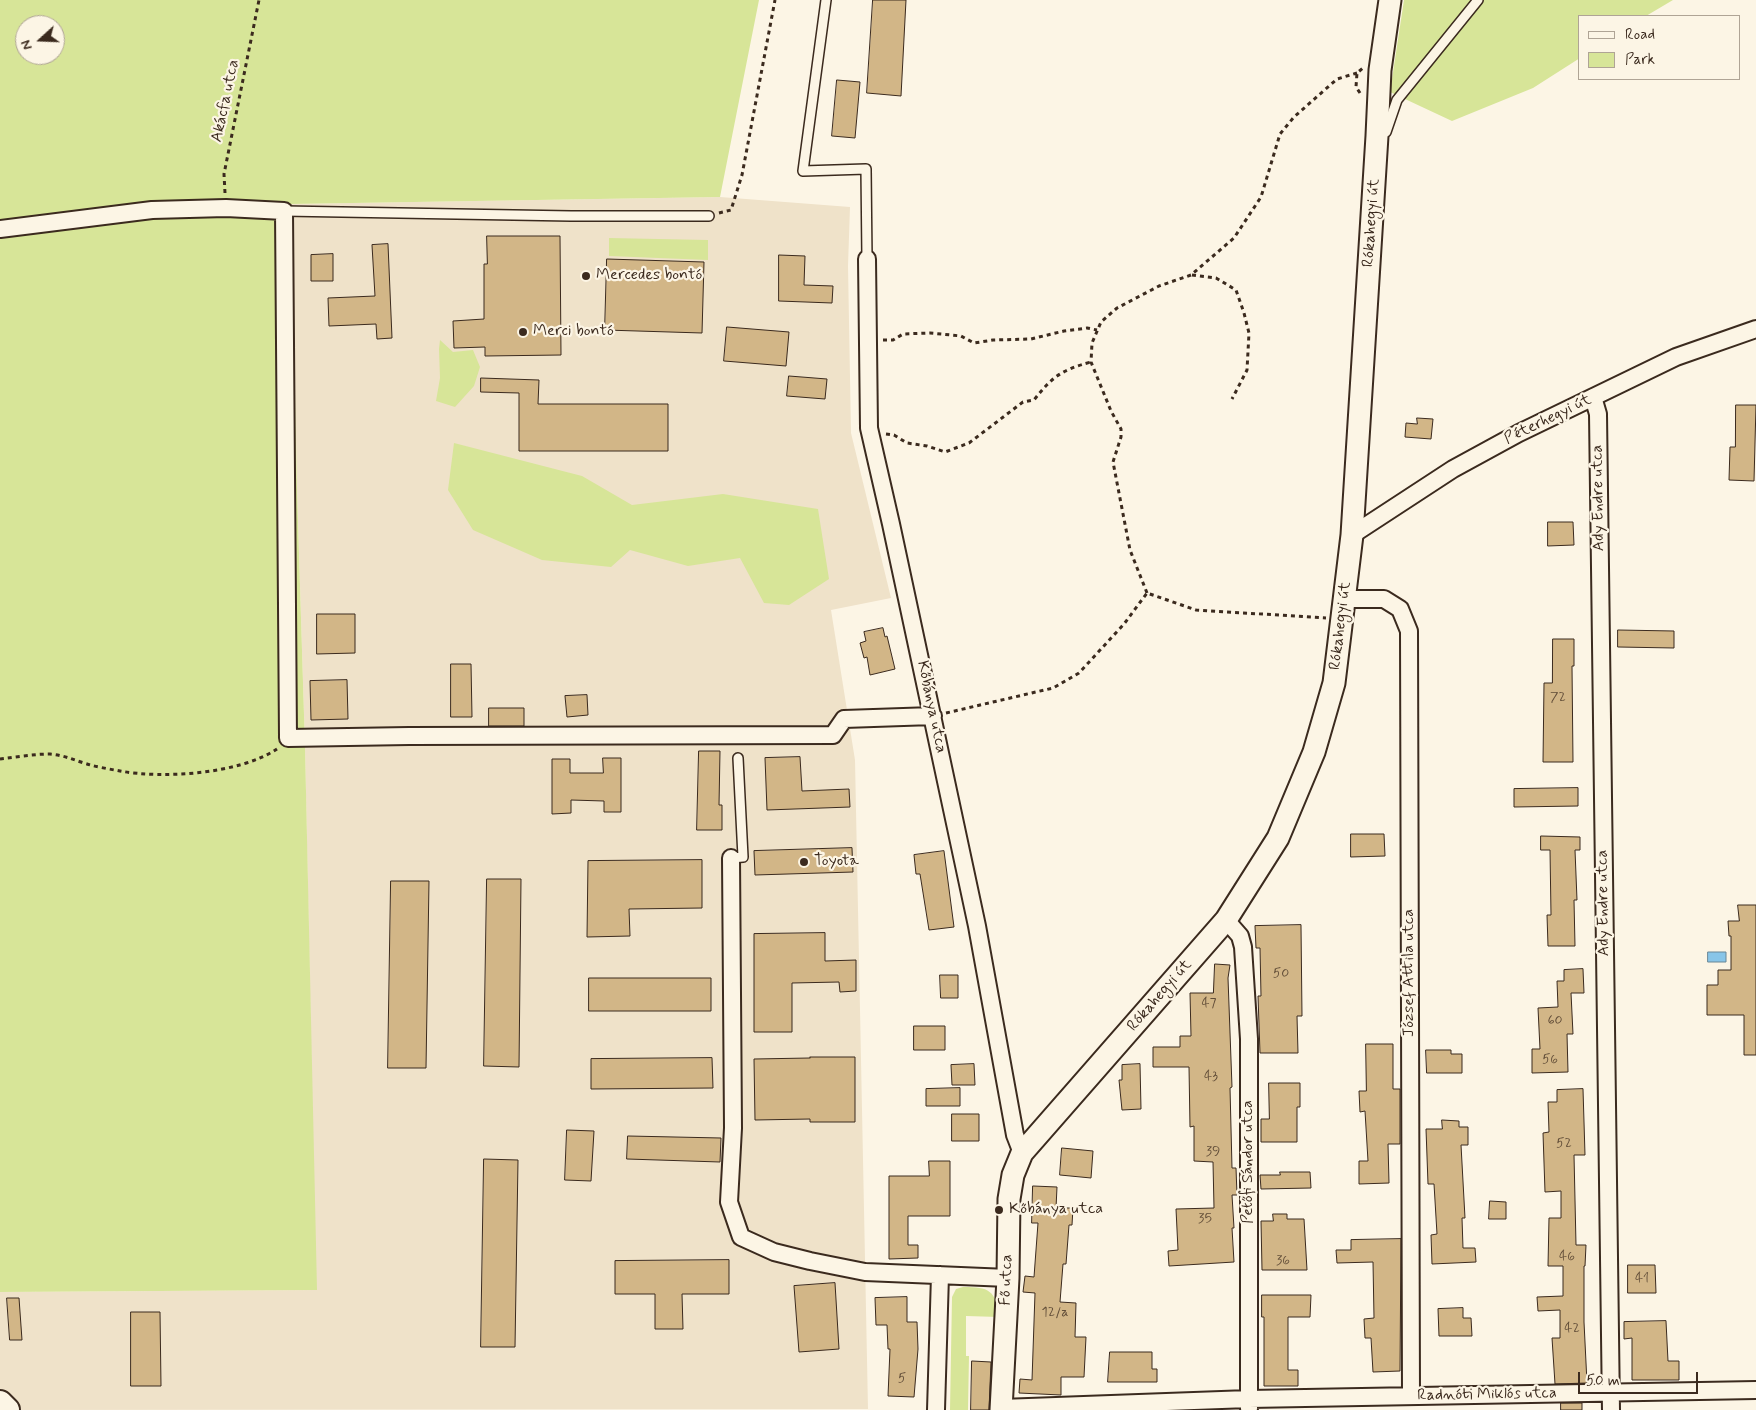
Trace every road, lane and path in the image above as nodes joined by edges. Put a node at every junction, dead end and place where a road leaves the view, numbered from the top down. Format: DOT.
graph roads {
  1 [pos="259,0"];
  2 [pos="775,0"];
  3 [pos="826,0"];
  4 [pos="1390,0"];
  5 [pos="1478,0"];
  6 [pos="1357,73"];
  7 [pos="1377,136"];
  8 [pos="226,208"];
  9 [pos="284,211"];
  10 [pos="709,216"];
  11 [pos="0,229"];
  12 [pos="868,259"];
  13 [pos="1191,275"];
  14 [pos="1756,329"];
  15 [pos="1097,330"];
  16 [pos="868,345"];
  17 [pos="1091,362"];
  18 [pos="1592,397"];
  19 [pos="1232,399"];
  20 [pos="871,436"];
  21 [pos="1352,535"];
  22 [pos="1147,593"];
  23 [pos="1345,599"];
  24 [pos="1341,619"];
  25 [pos="932,716"];
  26 [pos="288,738"];
  27 [pos="738,758"];
  28 [pos="0,759"];
  29 [pos="730,858"];
  30 [pos="1226,920"];
  31 [pos="1022,1153"];
  32 [pos="940,1275"];
  33 [pos="1008,1278"];
  34 [pos="1756,1390"];
  35 [pos="1610,1392"];
  36 [pos="1411,1396"];
  37 [pos="0,1403"];
  38 [pos="1249,1404"];
  39 [pos="1001,1409"];
  40 [pos="7,1410"];
  41 [pos="936,1410"];
  42 [pos="1611,1410"];
  1 -- 8 [label="path, Akácfa utca"];
  2 -- 10 [label="path"];
  3 -- 12 [label="lane"];
  4 -- 7 [label="street, Rókahegyi út"];
  5 -- 7 [label="lane"];
  6 -- 13 [label="path"];
  7 -- 21 [label="street, Rókahegyi út"];
  8 -- 9 [label="street"];
  8 -- 11 [label="street"];
  9 -- 10 [label="lane"];
  9 -- 26 [label="street"];
  12 -- 16 [label="street, Kőbánya utca"];
  13 -- 15 [label="path"];
  13 -- 19 [label="path"];
  14 -- 18 [label="street, Péterhegyi út"];
  15 -- 16 [label="path"];
  15 -- 17 [label="path"];
  16 -- 20 [label="street, Kőbánya utca"];
  17 -- 20 [label="path"];
  17 -- 22 [label="path"];
  18 -- 21 [label="street, Péterhegyi út"];
  18 -- 35 [label="street, Ady Endre utca"];
  20 -- 25 [label="street, Kőbánya utca"];
  21 -- 23 [label="street, Rókahegyi út"];
  22 -- 24 [label="path"];
  22 -- 25 [label="path"];
  23 -- 24 [label="street, Rókahegyi út"];
  23 -- 36 [label="street, József Attila utca"];
  24 -- 30 [label="street, Rókahegyi út"];
  25 -- 26 [label="street"];
  25 -- 31 [label="street, Kőbánya utca"];
  26 -- 28 [label="path"];
  27 -- 29 [label="lane"];
  29 -- 32 [label="street"];
  30 -- 31 [label="street, Rókahegyi út"];
  30 -- 38 [label="street, Petőfi Sándor utca"];
  31 -- 33 [label="street, Fő utca"];
  32 -- 33 [label="street"];
  32 -- 41 [label="street"];
  33 -- 39 [label="street, Fő utca"];
  34 -- 35 [label="street, Radnóti Miklós utca"];
  35 -- 36 [label="street, Radnóti Miklós utca"];
  35 -- 42 [label="street, Ady Endre utca"];
  36 -- 38 [label="street, Radnóti Miklós utca"];
  37 -- 40 [label="main road"];
  38 -- 39 [label="street, Radnóti Miklós utca"];
}
